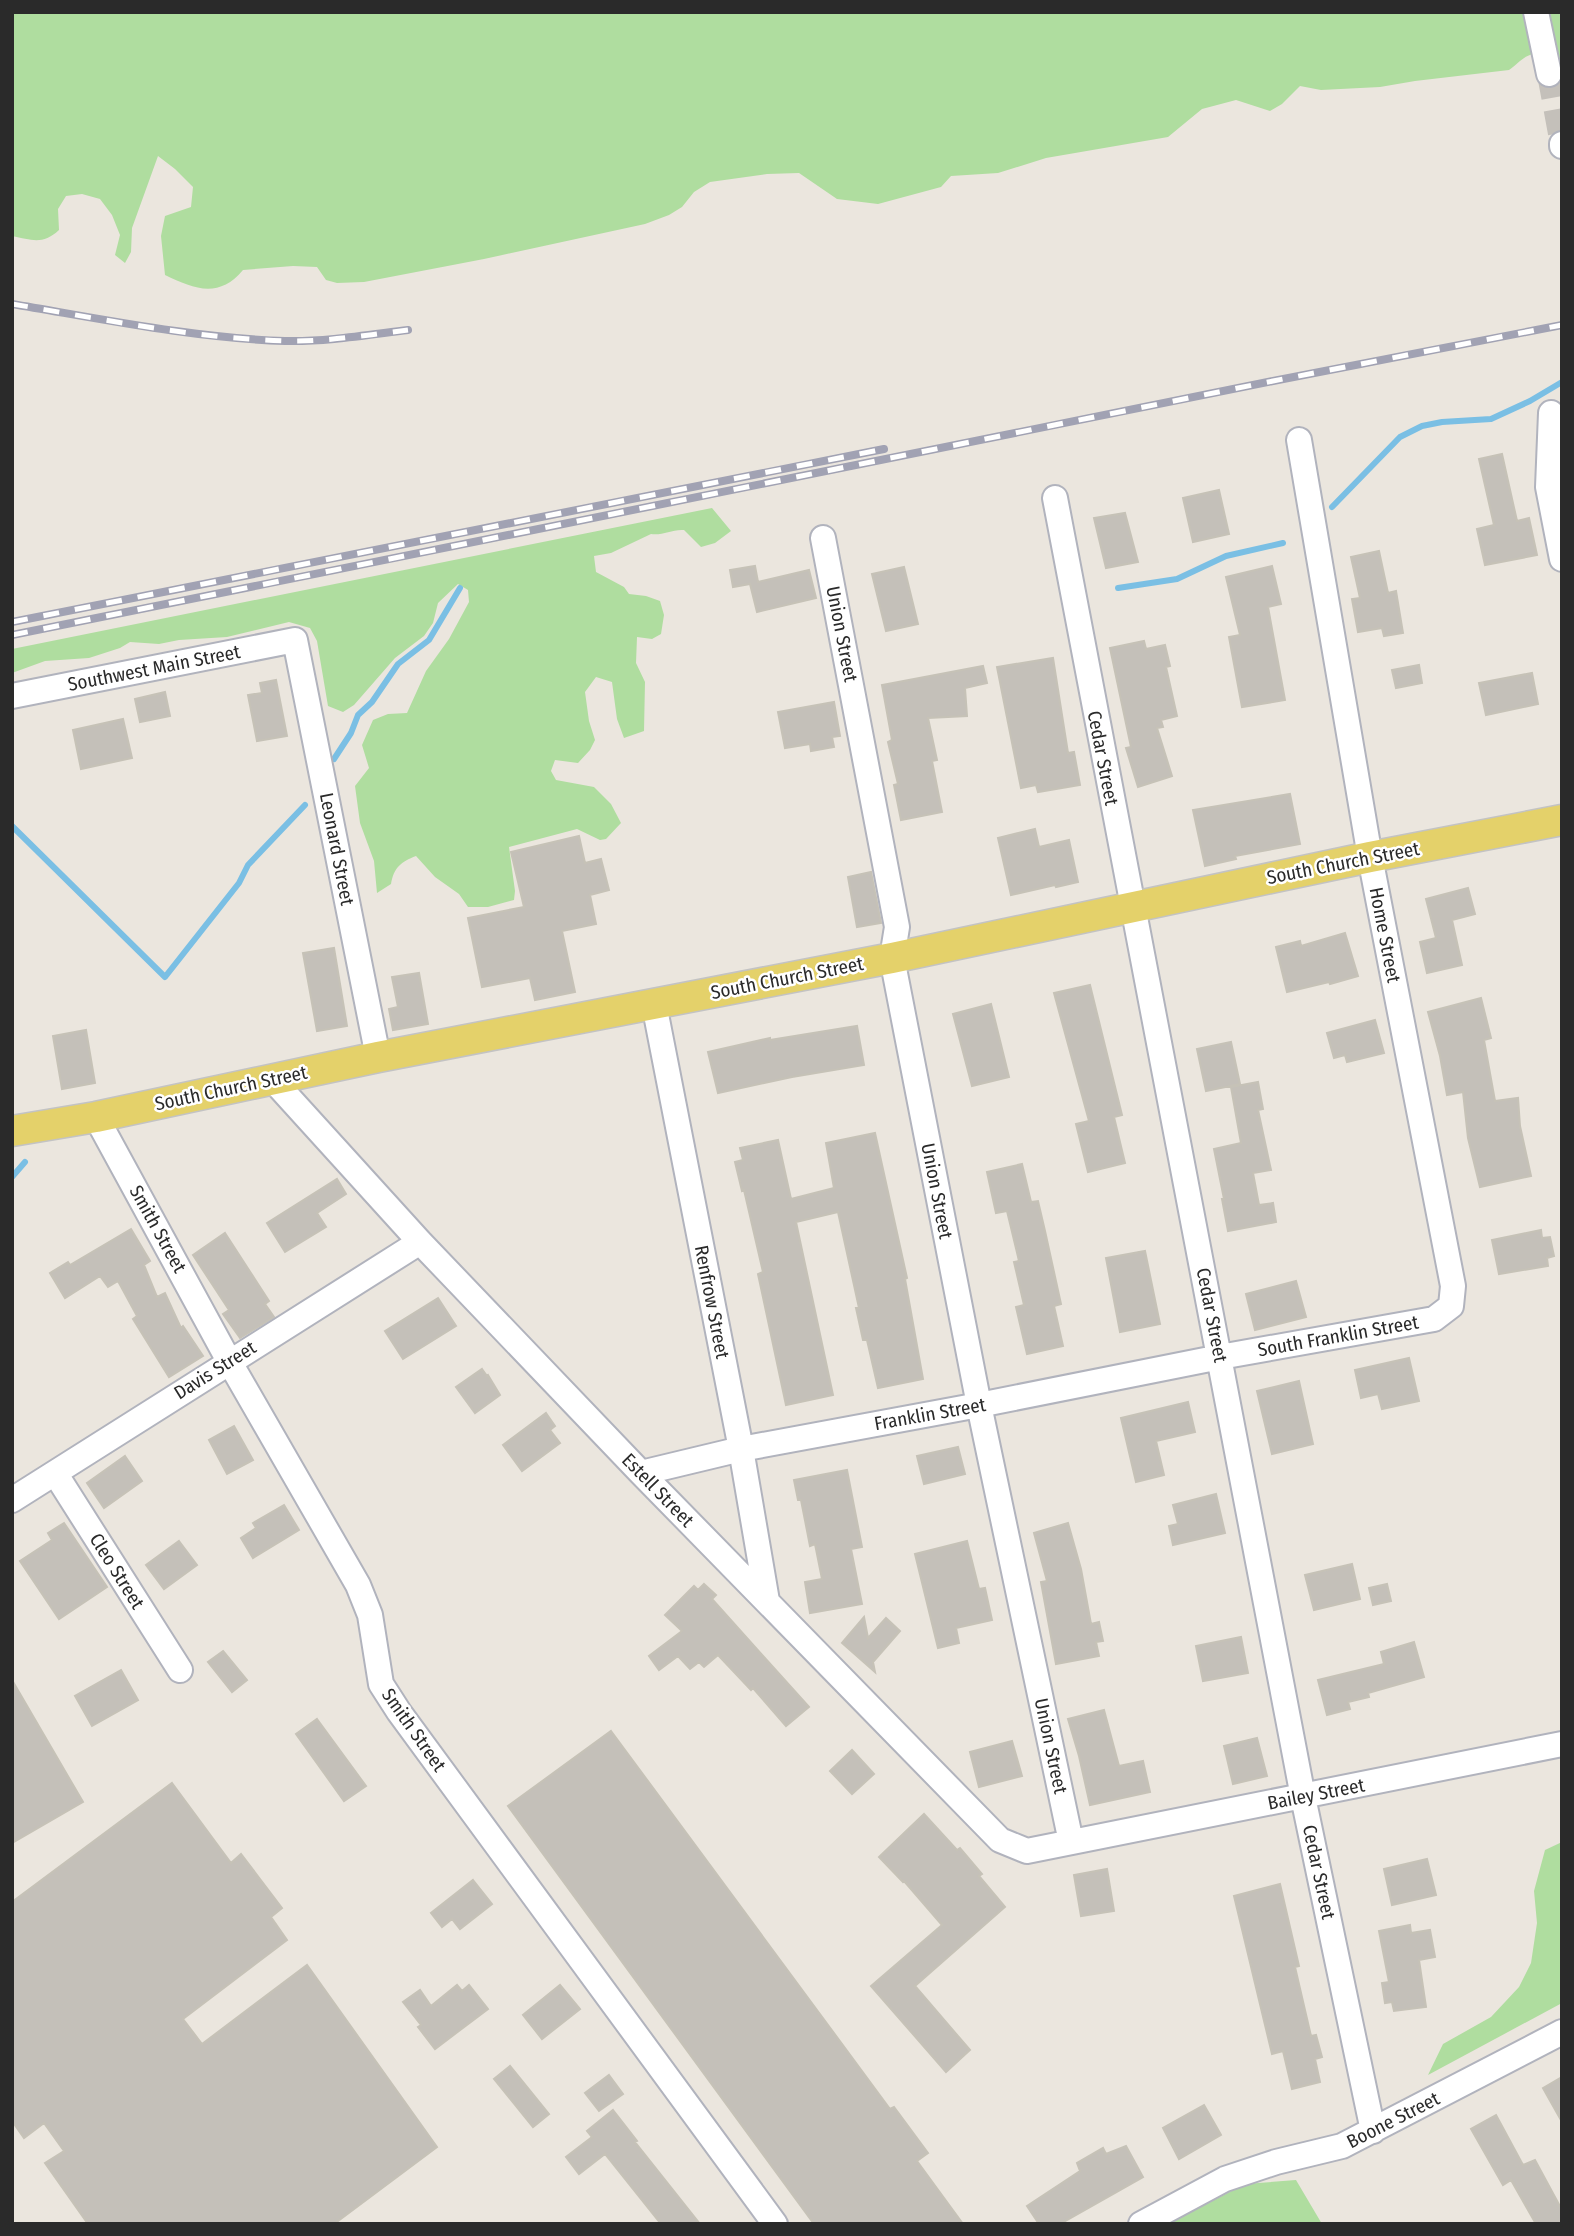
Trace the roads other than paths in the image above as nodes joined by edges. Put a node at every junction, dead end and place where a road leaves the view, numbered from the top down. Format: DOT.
graph roads {
  1 [pos="1536,12"];
  2 [pos="1549,74"];
  3 [pos="1551,413"];
  4 [pos="1298,440"];
  5 [pos="1055,498"];
  6 [pos="824,538"];
  7 [pos="1562,559"];
  8 [pos="295,640"];
  9 [pos="12,696"];
  10 [pos="1562,820"];
  11 [pos="1370,857"];
  12 [pos="1131,906"];
  13 [pos="892,958"];
  14 [pos="654,1004"];
  15 [pos="378,1057"];
  16 [pos="272,1079"];
  17 [pos="96,1117"];
  18 [pos="12,1131"];
  19 [pos="420,1242"];
  20 [pos="1451,1306"];
  21 [pos="1220,1357"];
  22 [pos="229,1361"];
  23 [pos="979,1405"];
  24 [pos="741,1449"];
  25 [pos="55,1473"];
  26 [pos="641,1473"];
  27 [pos="12,1500"];
  28 [pos="767,1601"];
  29 [pos="180,1670"];
  30 [pos="1562,1744"];
  31 [pos="1303,1797"];
  32 [pos="1071,1842"];
  33 [pos="1562,2032"];
  34 [pos="1373,2131"];
  35 [pos="775,2224"];
  36 [pos="1141,2224"];
  1 -- 2 [label="street"];
  3 -- 7 [label="street"];
  4 -- 11 [label="street, Home Street"];
  5 -- 12 [label="street, Cedar Street"];
  6 -- 13 [label="street, Union Street"];
  8 -- 9 [label="street, Southwest Main Street"];
  8 -- 15 [label="street, Leonard Street"];
  10 -- 11 [label="main road, South Church Street"];
  11 -- 12 [label="main road, South Church Street"];
  11 -- 20 [label="street, Home Street"];
  12 -- 13 [label="main road, South Church Street"];
  12 -- 21 [label="street, Cedar Street"];
  13 -- 14 [label="main road, South Church Street"];
  13 -- 23 [label="street, Union Street"];
  14 -- 15 [label="main road, South Church Street"];
  14 -- 24 [label="street, Renfrow Street"];
  15 -- 16 [label="main road, South Church Street"];
  16 -- 17 [label="main road, South Church Street"];
  16 -- 19 [label="street, Estell Street"];
  17 -- 18 [label="main road, South Church Street"];
  17 -- 22 [label="street, Smith Street"];
  19 -- 22 [label="street, Davis Street"];
  19 -- 26 [label="street, Estell Street"];
  20 -- 21 [label="street, South Franklin Street"];
  21 -- 23 [label="street, Franklin Street"];
  21 -- 31 [label="street, Cedar Street"];
  22 -- 25 [label="street, Davis Street"];
  22 -- 35 [label="street, Smith Street"];
  23 -- 24 [label="street, Franklin Street"];
  23 -- 32 [label="street, Union Street"];
  24 -- 26 [label="street, Franklin Street"];
  24 -- 28 [label="street, Renfrow Street"];
  25 -- 27 [label="street, Davis Street"];
  25 -- 29 [label="street, Cleo Street"];
  26 -- 28 [label="street, Estell Street"];
  28 -- 32 [label="street, Estell Street"];
  30 -- 31 [label="street, Bailey Street"];
  31 -- 32 [label="street, Bailey Street"];
  31 -- 34 [label="street, Cedar Street"];
  33 -- 34 [label="street, Boone Street"];
  34 -- 36 [label="street, Boone Street"];
}
